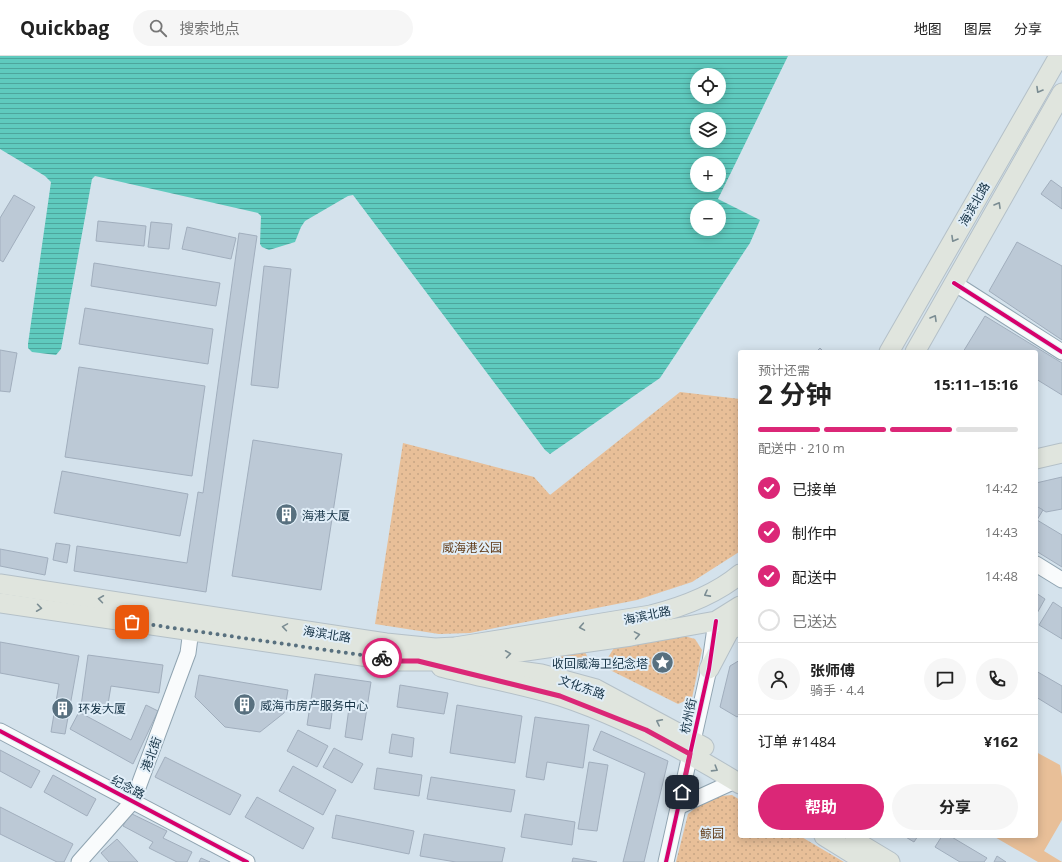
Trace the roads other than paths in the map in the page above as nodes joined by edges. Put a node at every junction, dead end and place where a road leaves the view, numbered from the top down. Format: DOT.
graph roads {
  1 [pos="1059,56"];
  2 [pos="1062,93"];
  3 [pos="954,283"];
  4 [pos="890,350"];
  5 [pos="916,350"];
  6 [pos="1062,352"];
  7 [pos="1062,453"];
  8 [pos="1038,459"];
  9 [pos="1038,565"];
  10 [pos="738,575"];
  11 [pos="1062,580"];
  12 [pos="0,584"];
  13 [pos="738,588"];
  14 [pos="0,603"];
  15 [pos="738,607"];
  16 [pos="716,620"];
  17 [pos="738,625"];
  18 [pos="191,630"];
  19 [pos="394,644"];
  20 [pos="435,648"];
  21 [pos="418,661"];
  22 [pos="456,661"];
  23 [pos="709,669"];
  24 [pos="0,731"];
  25 [pos="692,747"];
  26 [pos="738,778"];
  27 [pos="133,801"];
  28 [pos="678,807"];
  29 [pos="827,838"];
  30 [pos="851,838"];
  31 [pos="79,862"];
  32 [pos="247,862"];
  33 [pos="666,862"];
  34 [pos="866,862"];
  35 [pos="890,862"];
  1 -- 4 [label="main road, 海滨北路, one-way"];
  3 -- 2 [label="main road, 海滨北路, one-way"];
  5 -- 3 [label="main road, 海滨北路, one-way"];
  3 -- 6 [label="street"];
  7 -- 8 [label="main road"];
  9 -- 11 [label="street"];
  10 -- 20 [label="main road, 海滨北路, one-way"];
  19 -- 12 [label="main road, 海滨北路, one-way"];
  13 -- 16 [label="main road"];
  14 -- 18 [label="main road, 海滨北路, one-way"];
  15 -- 16 [label="main road, 海滨北路"];
  22 -- 16 [label="main road, 海滨北路, one-way"];
  16 -- 23 [label="street, 杭州街"];
  17 -- 23 [label="main road"];
  18 -- 21 [label="main road, 海滨北路"];
  18 -- 27 [label="street, 港北街"];
  19 -- 20 [label="main road, 海滨北路"];
  19 -- 21 [label="main road"];
  20 -- 22 [label="main road, 文化东路"];
  21 -- 22 [label="main road, 海滨北路"];
  21 -- 25 [label="main road"];
  25 -- 22 [label="main road, 文化东路, one-way"];
  23 -- 25 [label="street, 杭州街"];
  24 -- 27 [label="street, 纪念路"];
  25 -- 26 [label="main road, 文化东路"];
  25 -- 28 [label="street, 杭州街"];
  26 -- 28 [label="street"];
  27 -- 31 [label="street, 港北街"];
  27 -- 32 [label="street, 纪念路"];
  28 -- 33 [label="street, 杭州街"];
  29 -- 34 [label="main road"];
  30 -- 35 [label="main road"];
}
